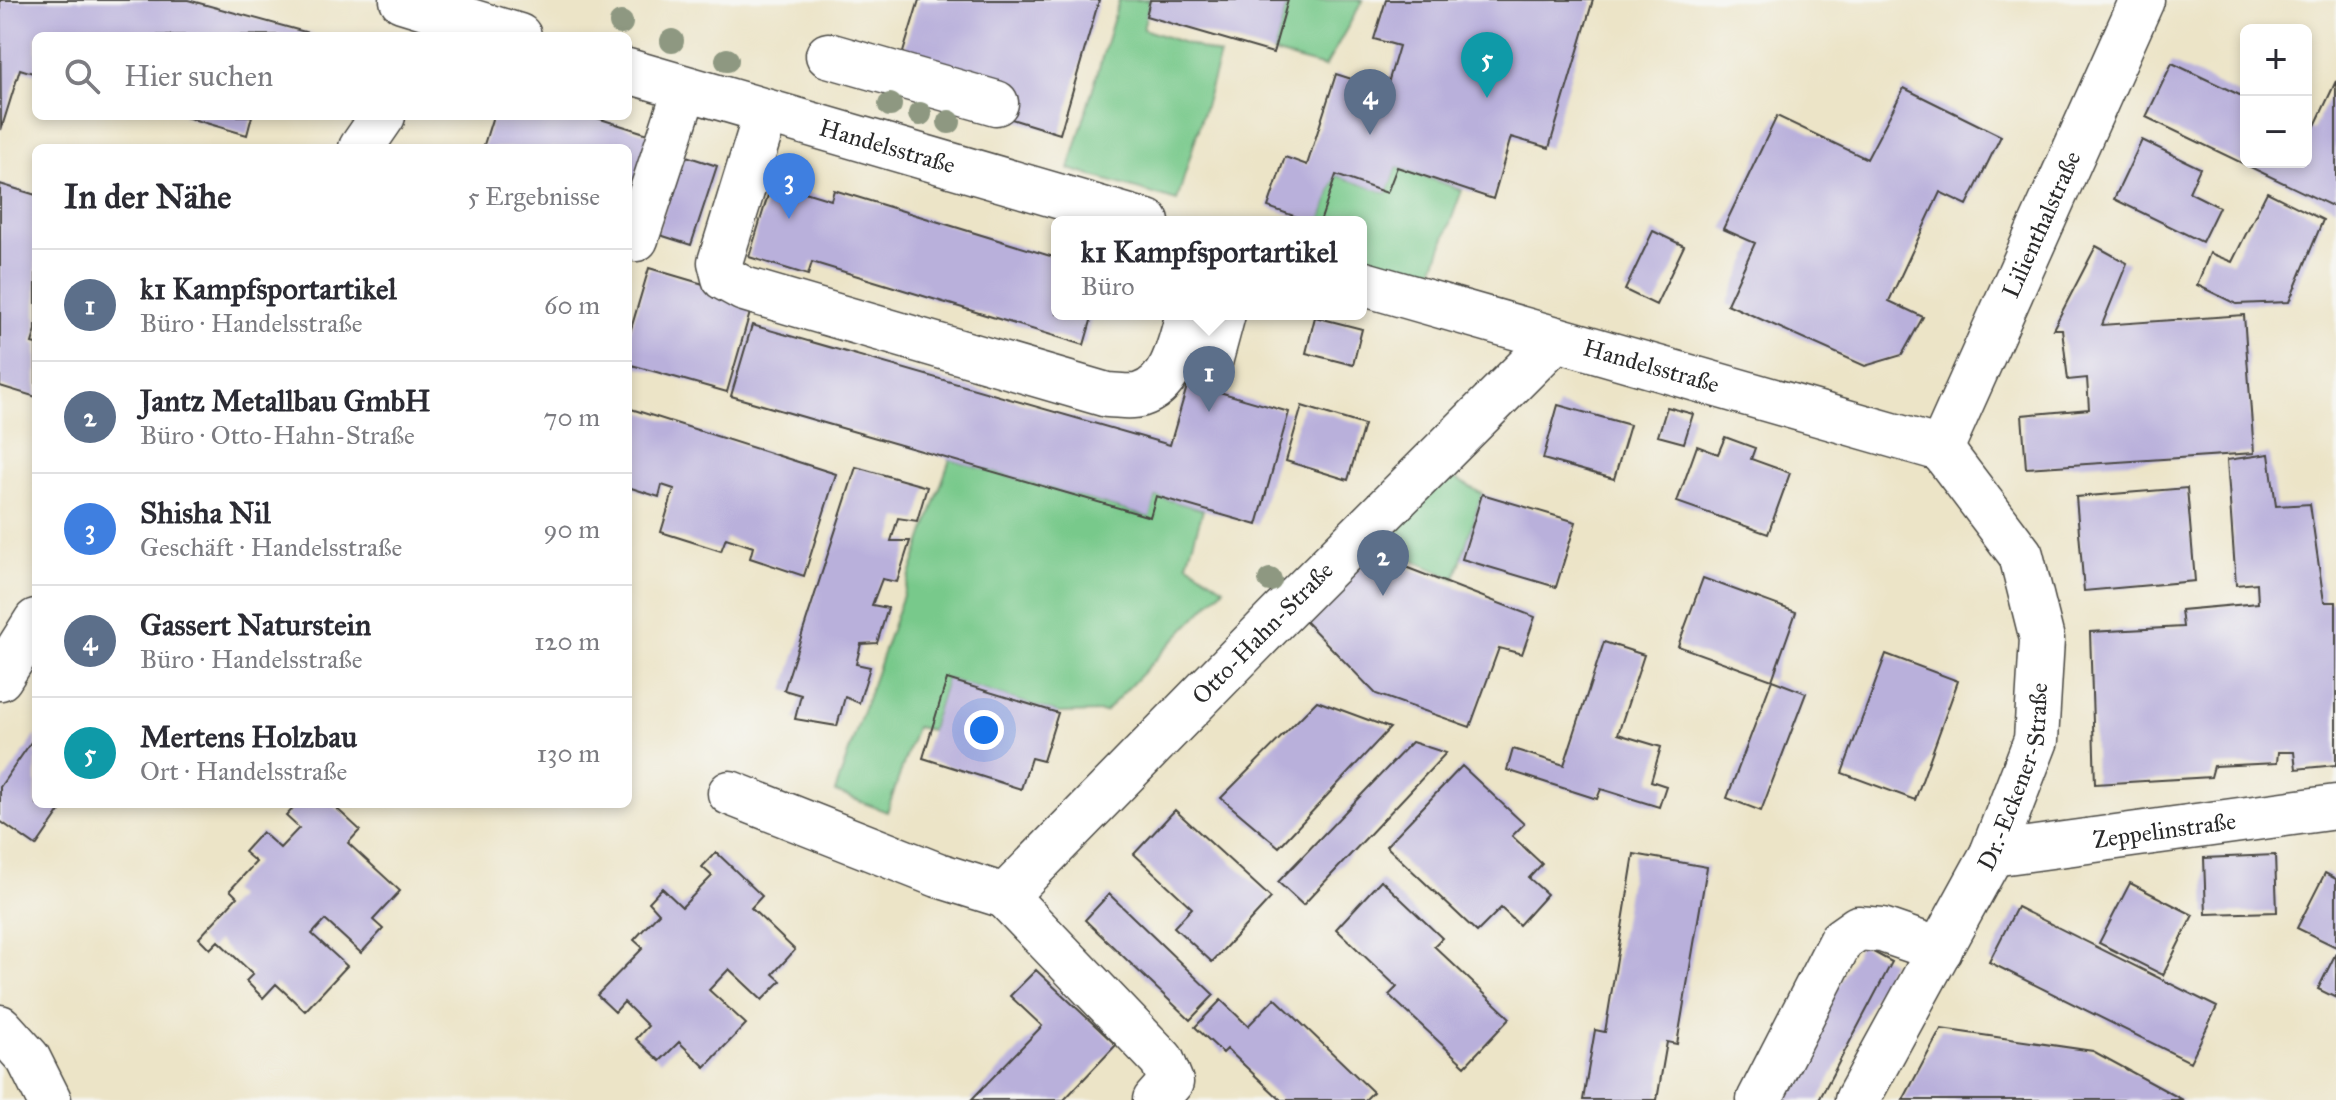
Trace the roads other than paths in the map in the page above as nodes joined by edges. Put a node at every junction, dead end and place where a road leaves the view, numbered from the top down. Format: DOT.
graph roads {
  1 [pos="402,0"];
  2 [pos="2142,0"];
  3 [pos="450,17"];
  4 [pos="504,32"];
  5 [pos="828,55"];
  6 [pos="632,72"];
  7 [pos="685,90"];
  8 [pos="996,103"];
  9 [pos="766,113"];
  10 [pos="380,120"];
  11 [pos="364,144"];
  12 [pos="1126,216"];
  13 [pos="636,239"];
  14 [pos="1367,285"];
  15 [pos="1186,320"];
  16 [pos="1221,320"];
  17 [pos="1556,339"];
  18 [pos="1209,366"];
  19 [pos="1941,449"];
  20 [pos="32,627"];
  21 [pos="0,678"];
  22 [pos="730,793"];
  23 [pos="2336,807"];
  24 [pos="1992,854"];
  25 [pos="1005,896"];
  26 [pos="1940,950"];
  27 [pos="0,1027"];
  28 [pos="49,1100"];
  29 [pos="1155,1100"];
  30 [pos="1759,1100"];
  31 [pos="1857,1100"];
  1 -- 3 [label="street"];
  2 -- 19 [label="street, Lilienthalstraße"];
  3 -- 4 [label="street"];
  5 -- 8 [label="street"];
  6 -- 7 [label="street, Handelsstraße"];
  7 -- 9 [label="street, Handelsstraße"];
  7 -- 13 [label="street"];
  9 -- 12 [label="street, Handelsstraße"];
  9 -- 15 [label="street"];
  10 -- 11 [label="street"];
  14 -- 17 [label="street, Handelsstraße"];
  16 -- 18 [label="street"];
  17 -- 19 [label="street, Handelsstraße"];
  17 -- 25 [label="street, Otto-Hahn-Straße"];
  19 -- 24 [label="street, Dr.-Eckener-Straße"];
  20 -- 21 [label="street"];
  22 -- 25 [label="street"];
  23 -- 24 [label="street, Zeppelinstraße"];
  24 -- 26 [label="street, Dr.-Eckener-Straße"];
  25 -- 29 [label="street"];
  26 -- 30 [label="street"];
  26 -- 31 [label="street, Dr.-Eckener-Straße"];
  27 -- 28 [label="street"];
}
